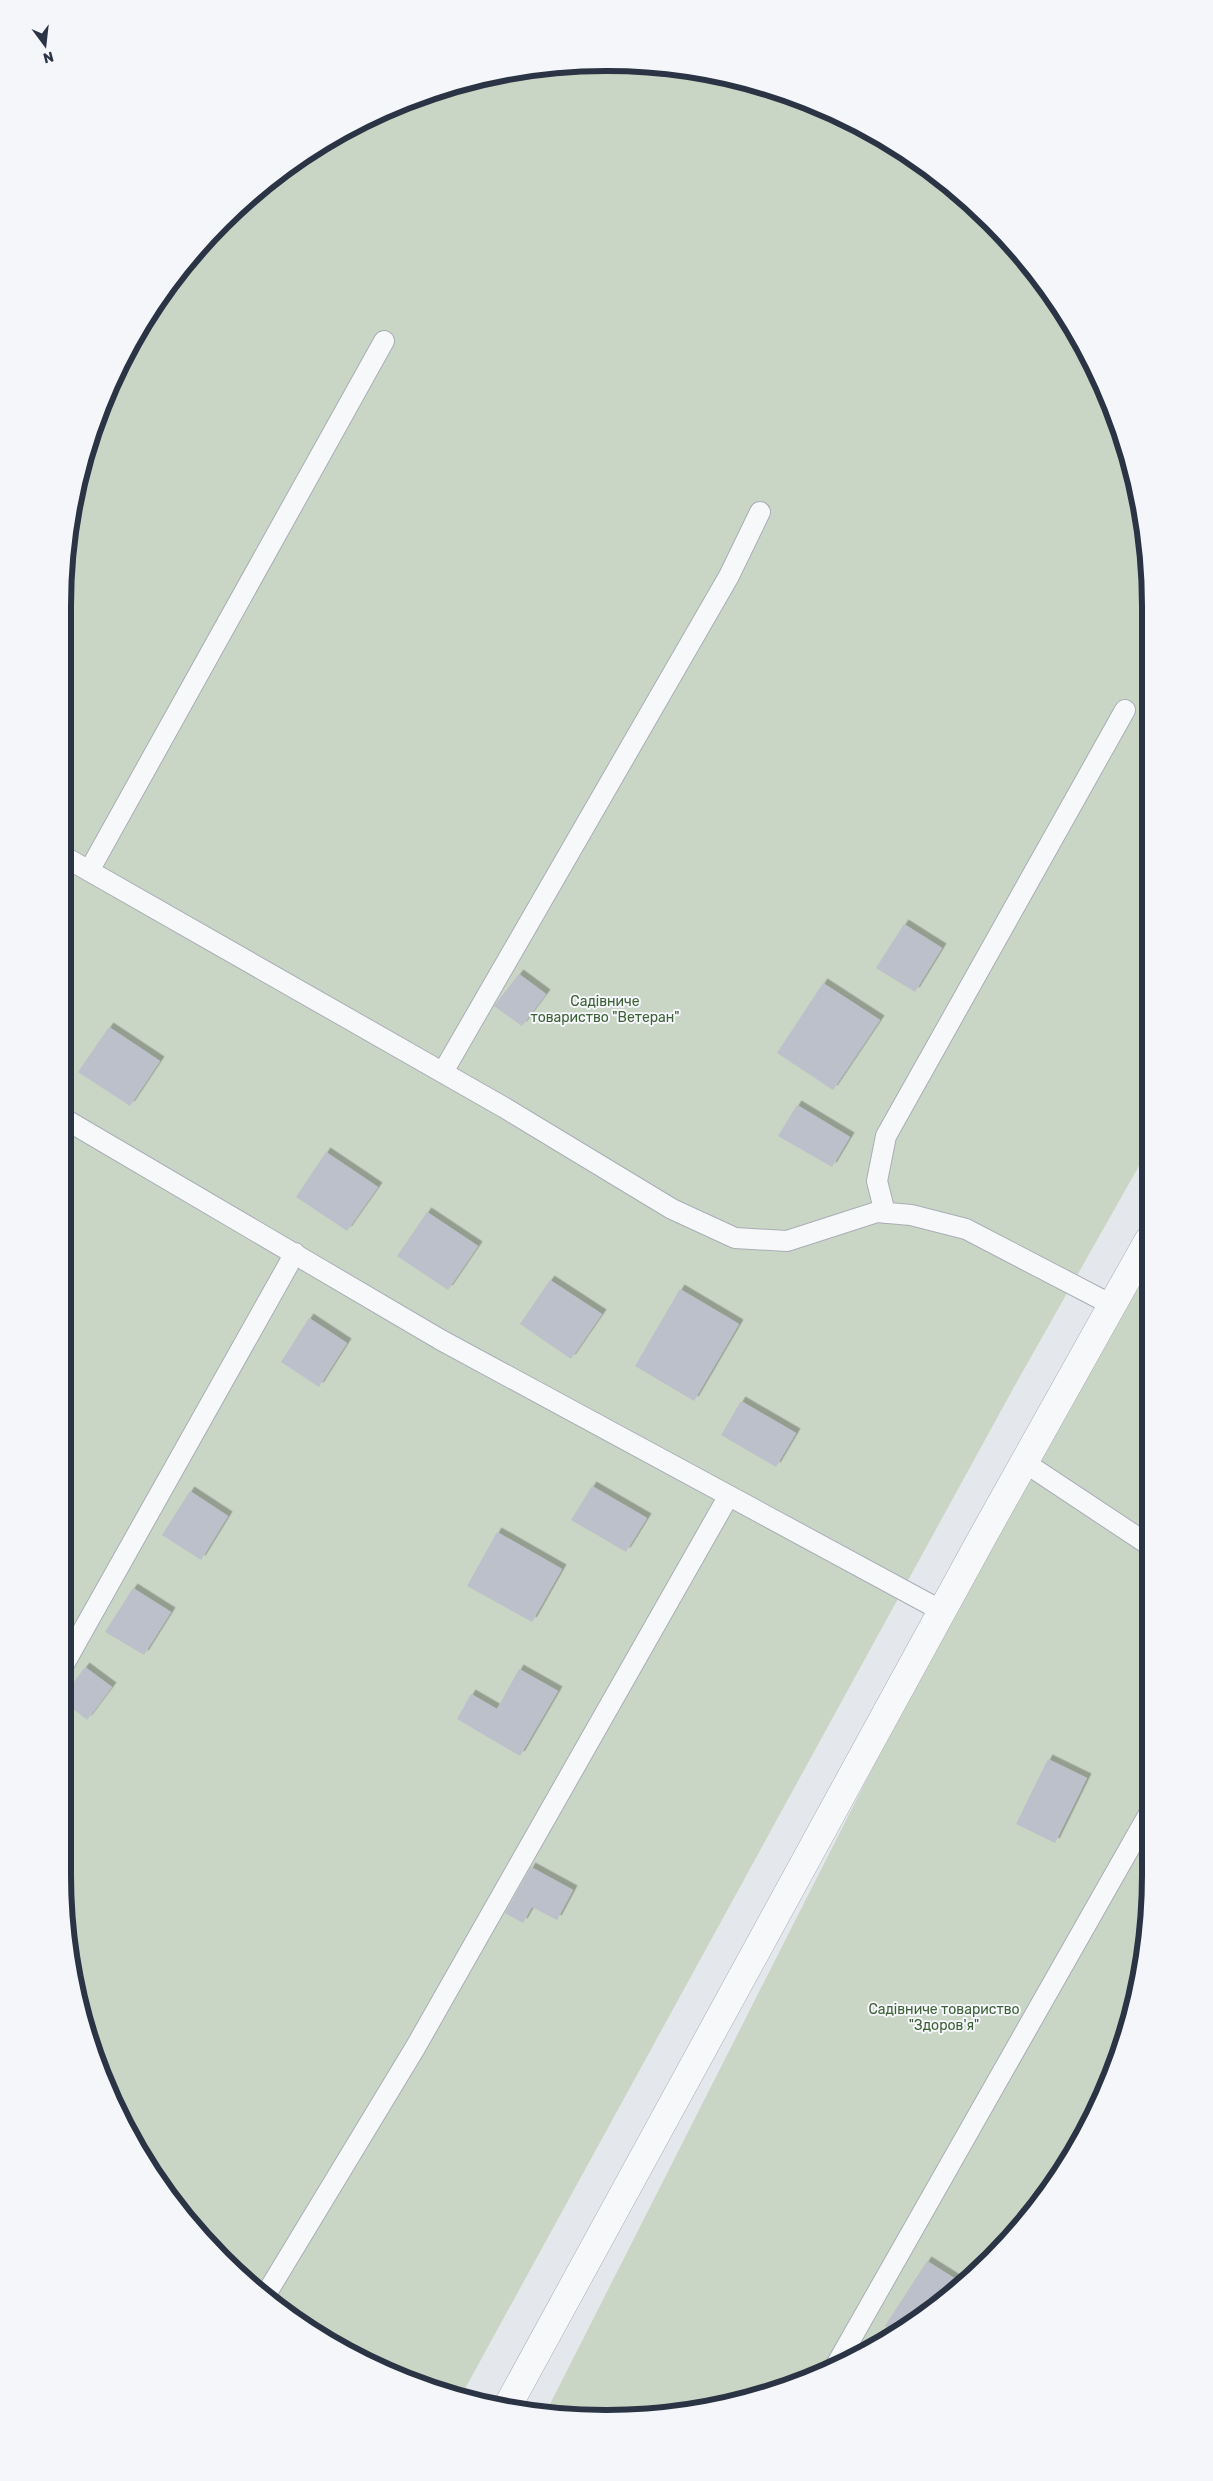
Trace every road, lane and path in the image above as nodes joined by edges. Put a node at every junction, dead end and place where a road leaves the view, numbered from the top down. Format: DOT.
graph roads {
  1 [pos="384,341"];
  2 [pos="760,512"];
  3 [pos="1125,710"];
  4 [pos="71,861"];
  5 [pos="89,871"];
  6 [pos="443,1072"];
  7 [pos="71,1123"];
  8 [pos="885,1213"];
  9 [pos="1142,1252"];
  10 [pos="295,1253"];
  11 [pos="1112,1305"];
  12 [pos="1024,1462"];
  13 [pos="728,1497"];
  14 [pos="1142,1540"];
  15 [pos="942,1612"];
  16 [pos="71,1650"];
  17 [pos="1142,1826"];
  18 [pos="270,2290"];
  19 [pos="841,2356"];
  20 [pos="511,2400"];
  1 -- 5 [label="lane"];
  2 -- 6 [label="lane"];
  3 -- 8 [label="lane"];
  4 -- 5 [label="lane"];
  5 -- 6 [label="lane"];
  6 -- 8 [label="lane"];
  7 -- 10 [label="lane"];
  8 -- 11 [label="lane"];
  9 -- 11 [label="street"];
  10 -- 13 [label="lane"];
  10 -- 16 [label="lane"];
  11 -- 12 [label="street"];
  12 -- 14 [label="lane"];
  12 -- 15 [label="street"];
  13 -- 15 [label="lane"];
  13 -- 18 [label="lane"];
  15 -- 20 [label="street"];
  17 -- 19 [label="lane"];
}
